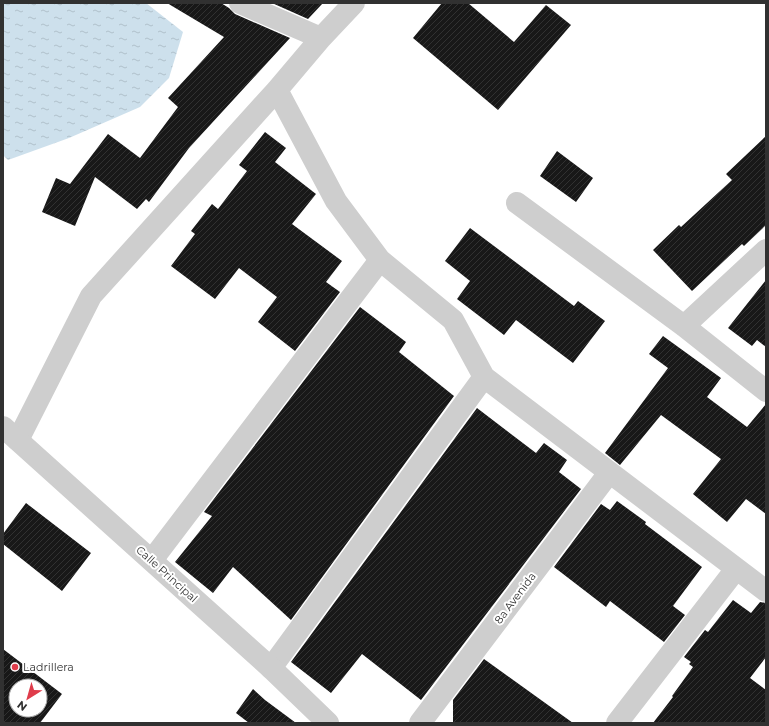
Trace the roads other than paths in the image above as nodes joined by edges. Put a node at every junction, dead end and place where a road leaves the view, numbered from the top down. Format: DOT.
graph roads {
  1 [pos="240,3"];
  2 [pos="354,3"];
  3 [pos="321,38"];
  4 [pos="277,90"];
  5 [pos="517,203"];
  6 [pos="766,250"];
  7 [pos="380,260"];
  8 [pos="684,326"];
  9 [pos="484,377"];
  10 [pos="766,391"];
  11 [pos="10,433"];
  12 [pos="609,473"];
  13 [pos="152,560"];
  14 [pos="736,569"];
  15 [pos="766,591"];
  16 [pos="271,668"];
  17 [pos="328,723"];
  18 [pos="420,723"];
  19 [pos="617,723"];
  1 -- 3 [label="street"];
  2 -- 3 [label="street"];
  3 -- 4 [label="street"];
  4 -- 7 [label="street"];
  4 -- 11 [label="street"];
  5 -- 8 [label="street"];
  6 -- 8 [label="street"];
  7 -- 9 [label="street"];
  7 -- 13 [label="street"];
  8 -- 10 [label="street"];
  9 -- 12 [label="street"];
  9 -- 16 [label="street"];
  11 -- 13 [label="street, Calle Principal"];
  12 -- 14 [label="street"];
  12 -- 18 [label="street, 8a Avenida"];
  13 -- 16 [label="street, Calle Principal"];
  14 -- 15 [label="street"];
  14 -- 19 [label="street"];
  16 -- 17 [label="street, Calle Principal"];
}
